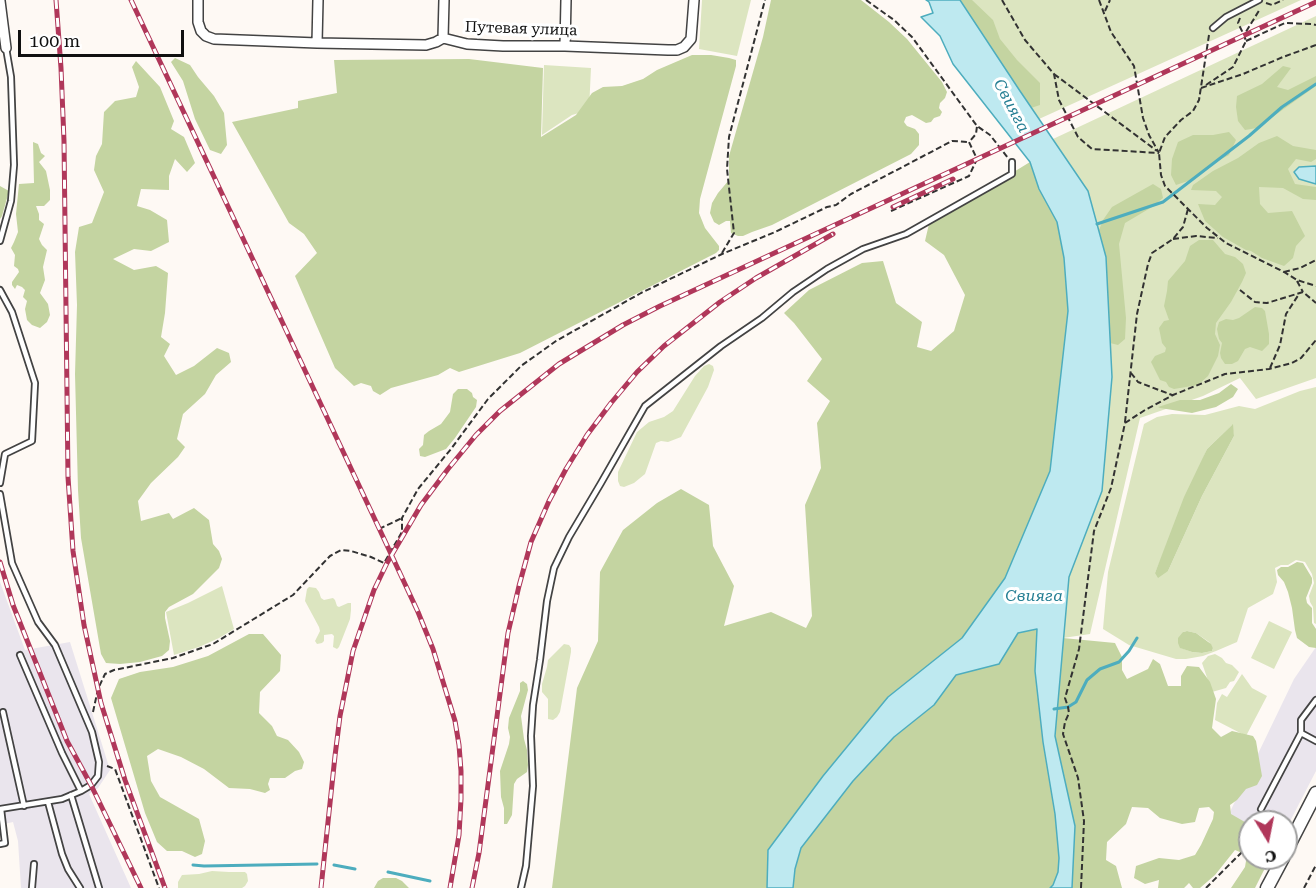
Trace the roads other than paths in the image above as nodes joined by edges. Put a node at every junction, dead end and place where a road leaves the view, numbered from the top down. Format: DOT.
graph roads {
  1 [pos="198,0"];
  2 [pos="318,0"];
  3 [pos="444,0"];
  4 [pos="566,0"];
  5 [pos="694,0"];
  6 [pos="1258,0"];
  7 [pos="0,1"];
  8 [pos="2,24"];
  9 [pos="1213,28"];
  10 [pos="443,38"];
  11 [pos="317,43"];
  12 [pos="565,46"];
  13 [pos="6,48"];
  14 [pos="1012,162"];
  15 [pos="0,241"];
  16 [pos="0,290"];
  17 [pos="0,483"];
  18 [pos="0,494"];
  19 [pos="20,655"];
  20 [pos="1316,700"];
  21 [pos="3,712"];
  22 [pos="1301,733"];
  23 [pos="1316,741"];
  24 [pos="81,791"];
  25 [pos="1316,793"];
  26 [pos="71,795"];
  27 [pos="48,802"];
  28 [pos="24,806"];
  29 [pos="0,809"];
  30 [pos="1261,809"];
  31 [pos="1298,828"];
  32 [pos="0,844"];
  33 [pos="34,864"];
  34 [pos="1276,870"];
  35 [pos="32,888"];
  36 [pos="80,888"];
  37 [pos="99,888"];
  38 [pos="521,888"];
  39 [pos="1267,888"];
  1 -- 11 [label="street, Путевая улица"];
  2 -- 11 [label="street"];
  3 -- 10 [label="street"];
  4 -- 12 [label="street"];
  5 -- 12 [label="street, Путевая улица"];
  6 -- 9 [label="lane"];
  7 -- 8 [label="street"];
  8 -- 13 [label="street"];
  10 -- 11 [label="street, Путевая улица"];
  10 -- 12 [label="street, Путевая улица"];
  13 -- 15 [label="lane"];
  14 -- 38 [label="lane"];
  16 -- 17 [label="lane"];
  18 -- 24 [label="lane"];
  19 -- 24 [label="lane"];
  20 -- 22 [label="lane"];
  21 -- 28 [label="lane"];
  22 -- 23 [label="lane"];
  22 -- 30 [label="lane"];
  24 -- 26 [label="lane"];
  25 -- 31 [label="street"];
  26 -- 27 [label="lane"];
  26 -- 37 [label="lane"];
  27 -- 28 [label="lane"];
  27 -- 36 [label="lane"];
  28 -- 29 [label="lane"];
  29 -- 32 [label="lane"];
  33 -- 35 [label="lane"];
  34 -- 39 [label="street"];
}
